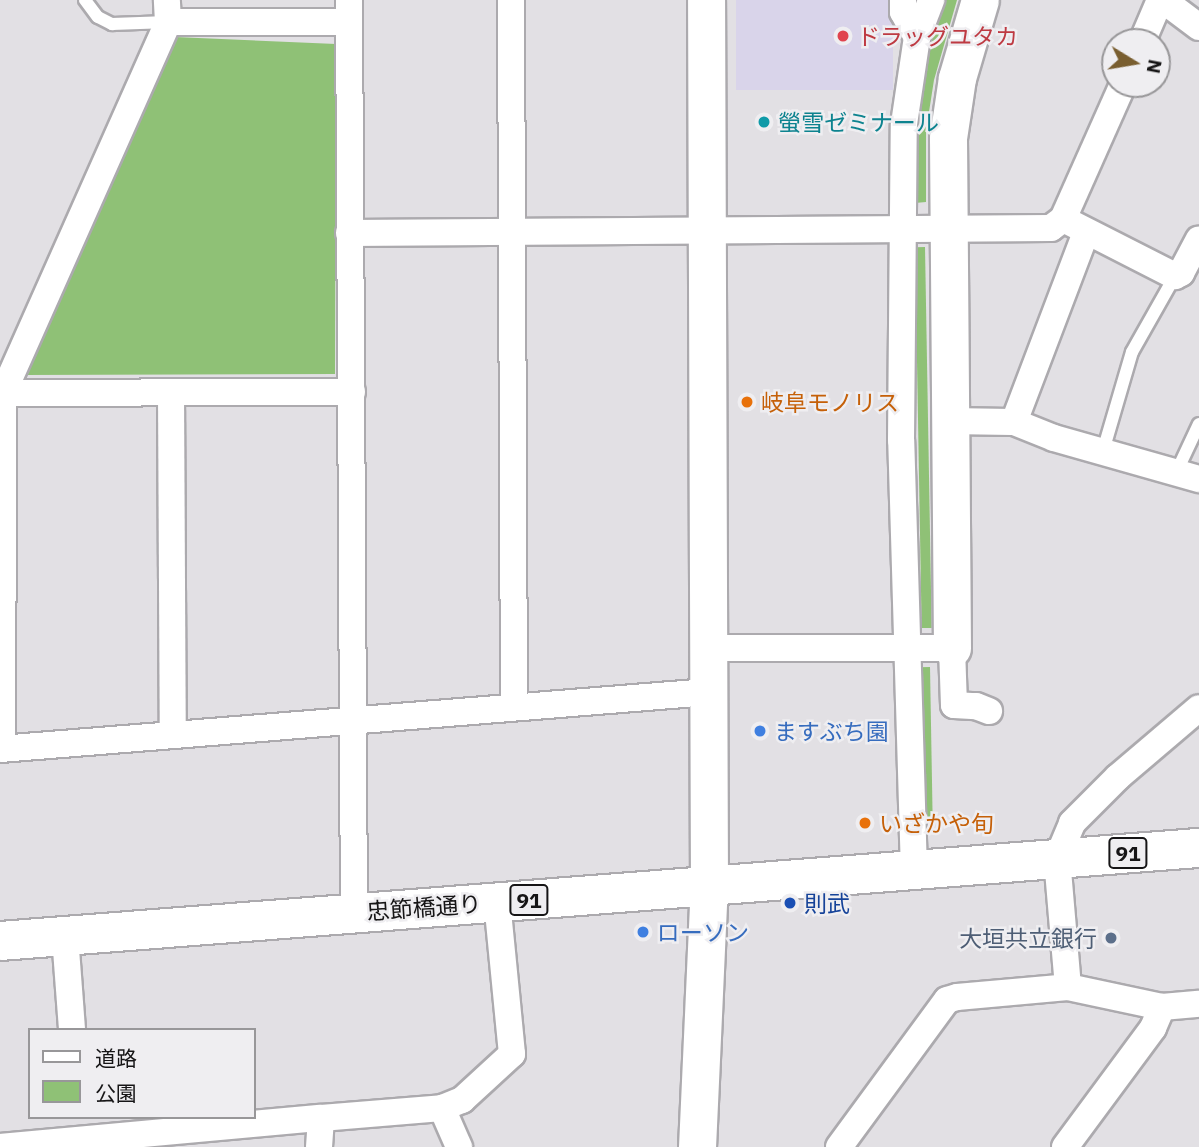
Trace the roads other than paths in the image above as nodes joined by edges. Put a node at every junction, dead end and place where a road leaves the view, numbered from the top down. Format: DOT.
graph roads {
  1 [pos="85,0"];
  2 [pos="511,0"];
  3 [pos="706,0"];
  4 [pos="903,0"];
  5 [pos="931,0"];
  6 [pos="980,0"];
  7 [pos="1162,0"];
  8 [pos="167,11"];
  9 [pos="349,11"];
  10 [pos="1199,27"];
  11 [pos="1149,28"];
  12 [pos="917,37"];
  13 [pos="1118,98"];
  14 [pos="1075,225"];
  15 [pos="948,227"];
  16 [pos="903,228"];
  17 [pos="512,230"];
  18 [pos="707,230"];
  19 [pos="349,233"];
  20 [pos="1199,239"];
  21 [pos="1175,276"];
  22 [pos="171,392"];
  23 [pos="352,392"];
  24 [pos="1,393"];
  25 [pos="948,421"];
  26 [pos="1014,422"];
  27 [pos="1199,425"];
  28 [pos="1103,451"];
  29 [pos="1187,476"];
  30 [pos="709,648"];
  31 [pos="952,648"];
  32 [pos="909,650"];
  33 [pos="709,692"];
  34 [pos="514,705"];
  35 [pos="1199,708"];
  36 [pos="989,711"];
  37 [pos="354,721"];
  38 [pos="173,735"];
  39 [pos="1,749"];
  40 [pos="1199,848"];
  41 [pos="1057,859"];
  42 [pos="914,872"];
  43 [pos="709,887"];
  44 [pos="497,902"];
  45 [pos="354,911"];
  46 [pos="65,936"];
  47 [pos="0,942"];
  48 [pos="1068,987"];
  49 [pos="1199,1004"];
  50 [pos="1162,1007"];
  51 [pos="72,1028"];
  52 [pos="442,1108"];
  53 [pos="321,1118"];
  54 [pos="79,1128"];
  55 [pos="0,1146"];
  56 [pos="319,1147"];
  57 [pos="460,1147"];
  58 [pos="697,1147"];
  59 [pos="839,1147"];
  60 [pos="1065,1147"];
  1 -- 8 [label="lane"];
  2 -- 17 [label="street"];
  3 -- 18 [label="street"];
  4 -- 12 [label="street"];
  5 -- 12 [label="street"];
  6 -- 15 [label="street"];
  7 -- 10 [label="street"];
  7 -- 11 [label="street"];
  8 -- 9 [label="street"];
  8 -- 24 [label="street"];
  9 -- 19 [label="street"];
  12 -- 16 [label="street"];
  13 -- 14 [label="street"];
  14 -- 15 [label="street"];
  14 -- 21 [label="street"];
  14 -- 26 [label="street"];
  15 -- 16 [label="street"];
  15 -- 25 [label="street"];
  16 -- 18 [label="street"];
  16 -- 32 [label="street"];
  17 -- 18 [label="street"];
  17 -- 19 [label="street"];
  17 -- 34 [label="street"];
  18 -- 30 [label="street"];
  19 -- 23 [label="street"];
  20 -- 21 [label="street"];
  21 -- 28 [label="lane"];
  22 -- 23 [label="street"];
  22 -- 24 [label="street"];
  22 -- 38 [label="street"];
  23 -- 37 [label="street"];
  24 -- 39 [label="street"];
  25 -- 26 [label="street"];
  25 -- 31 [label="street"];
  26 -- 28 [label="street"];
  27 -- 29 [label="lane"];
  28 -- 29 [label="street"];
  30 -- 32 [label="street"];
  30 -- 33 [label="street"];
  31 -- 32 [label="street"];
  31 -- 36 [label="street"];
  32 -- 42 [label="street"];
  33 -- 34 [label="street"];
  33 -- 43 [label="street"];
  34 -- 37 [label="street"];
  35 -- 41 [label="street"];
  37 -- 38 [label="street"];
  37 -- 45 [label="street"];
  38 -- 39 [label="street"];
  40 -- 41 [label="main road, 91"];
  41 -- 42 [label="main road, 忠節橋通り / 91"];
  41 -- 48 [label="street"];
  42 -- 43 [label="main road, 忠節橋通り / 91"];
  43 -- 44 [label="main road, 忠節橋通り / 91"];
  43 -- 58 [label="street"];
  44 -- 45 [label="main road, 忠節橋通り / 91"];
  44 -- 52 [label="street"];
  45 -- 46 [label="main road, 忠節橋通り / 91"];
  46 -- 47 [label="main road, 忠節橋通り / 91"];
  46 -- 51 [label="street"];
  48 -- 50 [label="street"];
  48 -- 59 [label="street"];
  49 -- 50 [label="street"];
  50 -- 60 [label="street"];
  52 -- 53 [label="street"];
  52 -- 57 [label="street"];
  53 -- 54 [label="street"];
  53 -- 56 [label="street"];
  54 -- 55 [label="street"];
}
